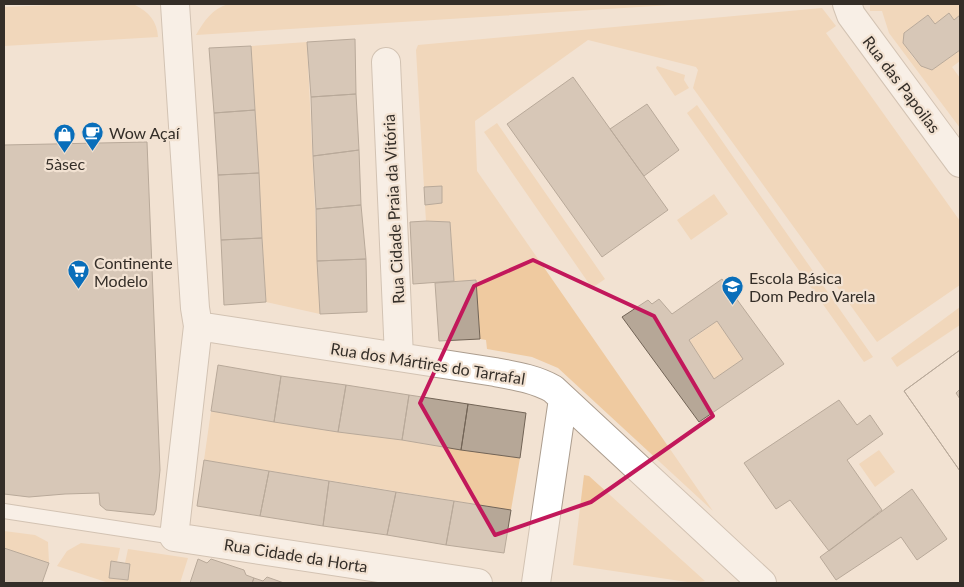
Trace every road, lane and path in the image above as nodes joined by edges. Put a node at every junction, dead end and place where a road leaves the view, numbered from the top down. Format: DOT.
graph roads {
  1 [pos="176,4"];
  2 [pos="847,4"];
  3 [pos="386,62"];
  4 [pos="959,160"];
  5 [pos="198,326"];
  6 [pos="399,357"];
  7 [pos="563,399"];
  8 [pos="4,511"];
  9 [pos="174,537"];
  10 [pos="478,583"];
  11 [pos="536,583"];
  12 [pos="762,583"];
  1 -- 5 [label="street"];
  2 -- 4 [label="street, Rua das Papoilas"];
  3 -- 6 [label="street, Rua Cidade Praia da Vitória"];
  5 -- 6 [label="street, Rua dos Mártires do Tarrafal"];
  5 -- 9 [label="street"];
  6 -- 7 [label="street, Rua dos Mártires do Tarrafal"];
  7 -- 11 [label="street"];
  7 -- 12 [label="street, Rua dos Mártires do Tarrafal"];
  8 -- 9 [label="lane"];
  9 -- 10 [label="street, Rua Cidade da Horta"];
}
